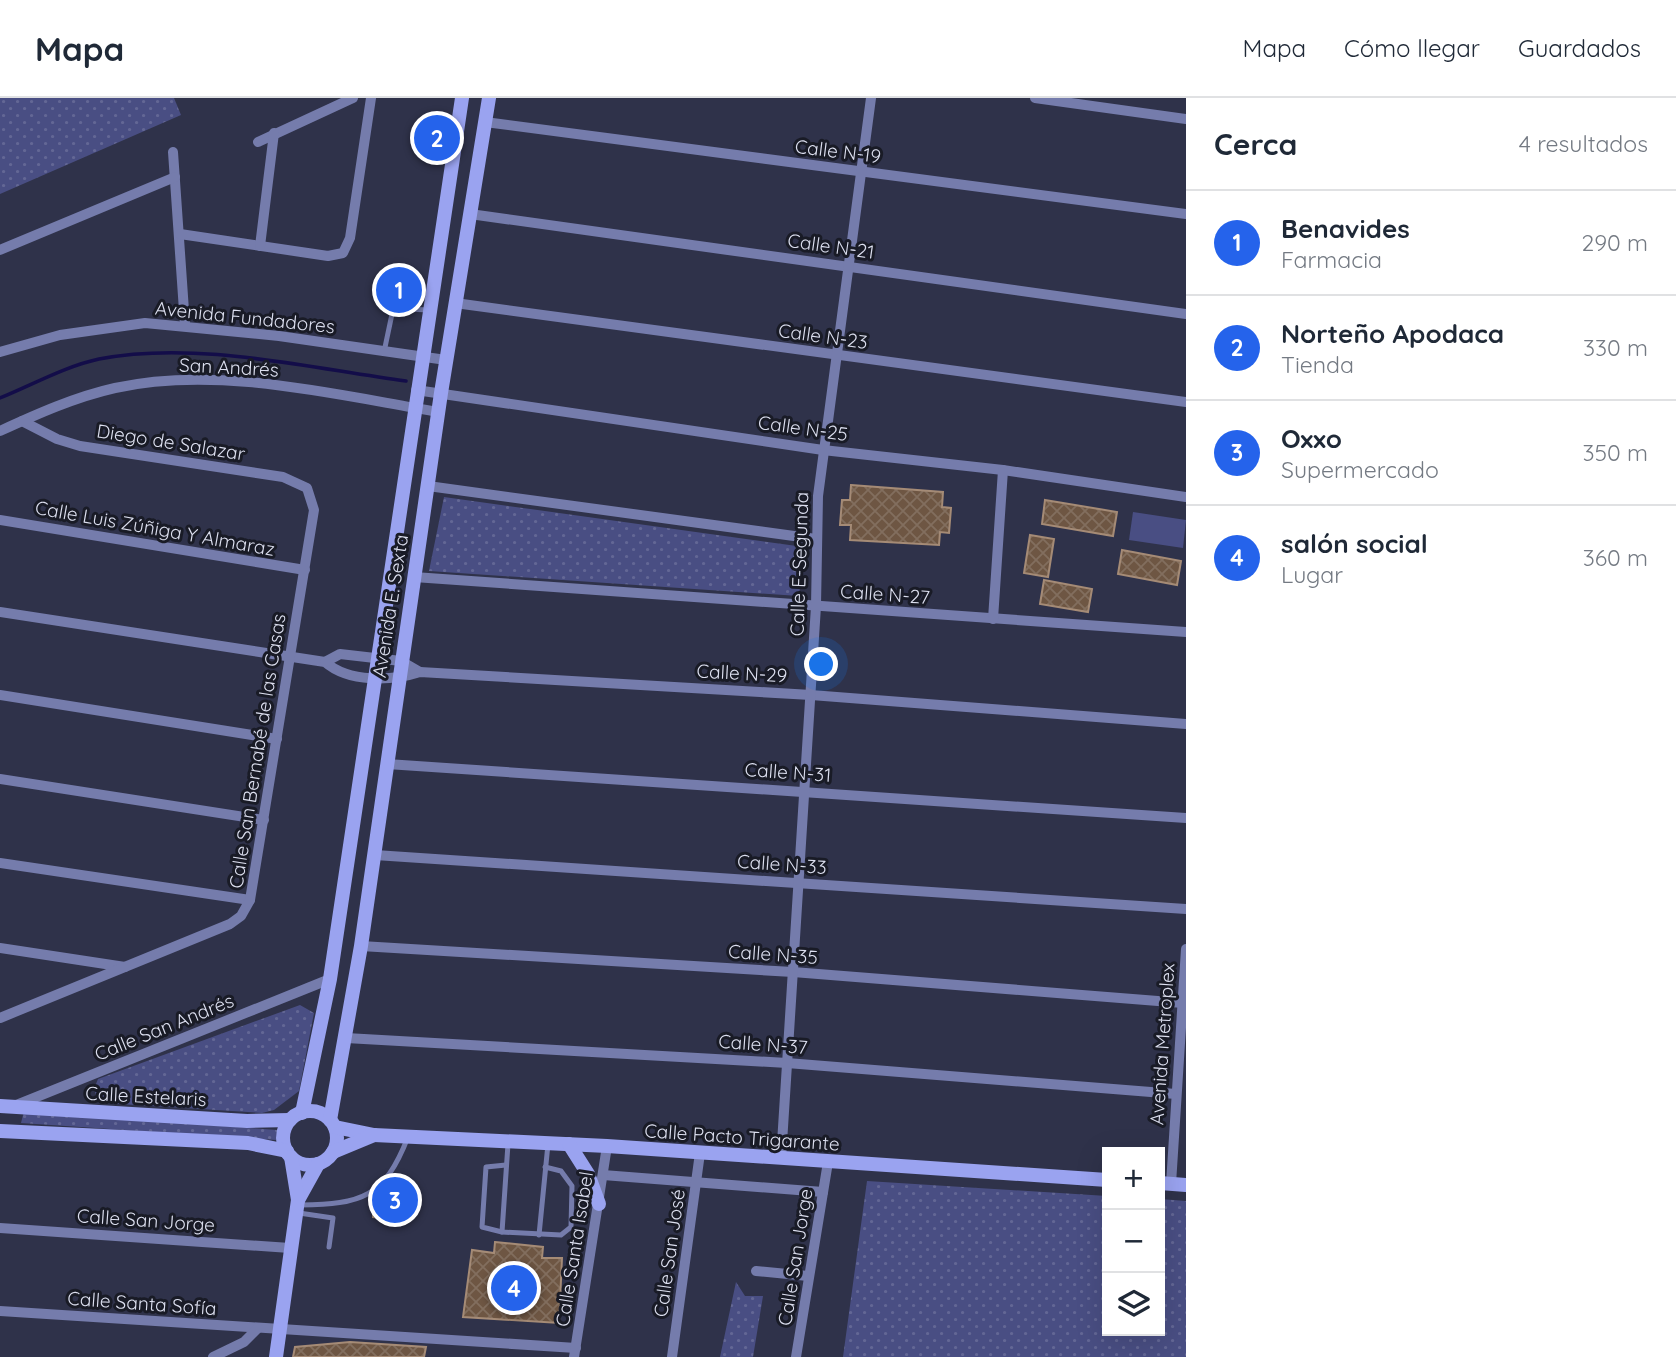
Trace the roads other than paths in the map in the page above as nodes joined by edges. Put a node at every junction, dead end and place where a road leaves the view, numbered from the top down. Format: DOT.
graph roads {
  1 [pos="353,98"];
  2 [pos="371,98"];
  3 [pos="462,98"];
  4 [pos="489,98"];
  5 [pos="871,98"];
  6 [pos="1035,98"];
  7 [pos="1186,119"];
  8 [pos="485,122"];
  9 [pos="274,133"];
  10 [pos="258,142"];
  11 [pos="173,152"];
  12 [pos="861,171"];
  13 [pos="175,177"];
  14 [pos="470,214"];
  15 [pos="1186,214"];
  16 [pos="180,234"];
  17 [pos="260,246"];
  18 [pos="0,250"];
  19 [pos="848,267"];
  20 [pos="455,303"];
  21 [pos="429,310"];
  22 [pos="1186,314"];
  23 [pos="185,325"];
  24 [pos="0,352"];
  25 [pos="384,352"];
  26 [pos="835,356"];
  27 [pos="421,357"];
  28 [pos="446,360"];
  29 [pos="416,390"];
  30 [pos="440,393"];
  31 [pos="1186,402"];
  32 [pos="414,408"];
  33 [pos="439,412"];
  34 [pos="22,421"];
  35 [pos="0,431"];
  36 [pos="823,450"];
  37 [pos="1003,470"];
  38 [pos="428,486"];
  39 [pos="312,497"];
  40 [pos="1186,497"];
  41 [pos="0,520"];
  42 [pos="816,538"];
  43 [pos="305,570"];
  44 [pos="414,577"];
  45 [pos="817,606"];
  46 [pos="0,612"];
  47 [pos="993,619"];
  48 [pos="1186,632"];
  49 [pos="289,657"];
  50 [pos="376,658"];
  51 [pos="325,662"];
  52 [pos="401,662"];
  53 [pos="420,672"];
  54 [pos="373,677"];
  55 [pos="398,679"];
  56 [pos="0,695"];
  57 [pos="811,695"];
  58 [pos="1186,724"];
  59 [pos="277,739"];
  60 [pos="387,764"];
  61 [pos="0,779"];
  62 [pos="805,790"];
  63 [pos="1186,818"];
  64 [pos="264,820"];
  65 [pos="375,855"];
  66 [pos="0,863"];
  67 [pos="799,883"];
  68 [pos="250,900"];
  69 [pos="1186,909"];
  70 [pos="361,946"];
  71 [pos="0,948"];
  72 [pos="1186,949"];
  73 [pos="125,967"];
  74 [pos="793,972"];
  75 [pos="330,979"];
  76 [pos="1182,1003"];
  77 [pos="0,1018"];
  78 [pos="346,1038"];
  79 [pos="787,1063"];
  80 [pos="1177,1094"];
  81 [pos="5,1107"];
  82 [pos="296,1117"];
  83 [pos="332,1123"];
  84 [pos="0,1130"];
  85 [pos="374,1135"];
  86 [pos="408,1136"];
  87 [pos="508,1141"];
  88 [pos="548,1143"];
  89 [pos="569,1144"];
  90 [pos="607,1146"];
  91 [pos="333,1152"];
  92 [pos="700,1153"];
  93 [pos="289,1154"];
  94 [pos="781,1159"];
  95 [pos="828,1162"];
  96 [pos="318,1164"];
  97 [pos="506,1165"];
  98 [pos="545,1167"];
  99 [pos="603,1175"];
  100 [pos="1102,1180"];
  101 [pos="698,1183"];
  102 [pos="1165,1184"];
  103 [pos="1186,1185"];
  104 [pos="823,1192"];
  105 [pos="599,1204"];
  106 [pos="297,1206"];
  107 [pos="0,1228"];
  108 [pos="502,1232"];
  109 [pos="539,1235"];
  110 [pos="329,1247"];
  111 [pos="290,1248"];
  112 [pos="756,1271"];
  113 [pos="808,1276"];
  114 [pos="0,1311"];
  115 [pos="258,1328"];
  116 [pos="281,1330"];
  117 [pos="575,1353"];
  118 [pos="213,1357"];
  119 [pos="276,1357"];
  120 [pos="672,1357"];
  121 [pos="796,1357"];
  1 -- 9 [label="street"];
  2 -- 17 [label="street"];
  3 -- 21 [label="street, Avenida E. Sexta"];
  4 -- 8 [label="street, Avenida E. Sexta"];
  5 -- 12 [label="street, Calle E-Segunda"];
  6 -- 7 [label="street"];
  8 -- 12 [label="street, Calle N-19"];
  8 -- 14 [label="street, Avenida E. Sexta"];
  9 -- 10 [label="street"];
  9 -- 17 [label="street"];
  11 -- 13 [label="street"];
  12 -- 15 [label="street, Calle N-19"];
  12 -- 19 [label="street, Calle E-Segunda"];
  13 -- 16 [label="street"];
  13 -- 18 [label="street"];
  14 -- 19 [label="street, Calle N-21"];
  14 -- 20 [label="street, Avenida E. Sexta"];
  16 -- 17 [label="street"];
  16 -- 23 [label="street"];
  19 -- 22 [label="street, Calle N-21"];
  19 -- 26 [label="street, Calle E-Segunda"];
  20 -- 26 [label="street, Calle N-23"];
  20 -- 28 [label="street, Avenida E. Sexta"];
  21 -- 25 [label="lane"];
  21 -- 27 [label="street, Avenida E. Sexta"];
  23 -- 24 [label="street, Avenida Fundadores"];
  23 -- 25 [label="street, Avenida Fundadores"];
  25 -- 27 [label="street, Avenida Fundadores"];
  26 -- 31 [label="street, Calle N-23"];
  26 -- 36 [label="street, Calle E-Segunda"];
  27 -- 28 [label="street, Avenida Fundadores"];
  27 -- 29 [label="street, Avenida E. Sexta"];
  28 -- 30 [label="street, Avenida E. Sexta"];
  29 -- 30 [label="street, Calle N-25"];
  29 -- 32 [label="street, Avenida E. Sexta"];
  30 -- 33 [label="street, Avenida E. Sexta"];
  30 -- 36 [label="street, Calle N-25"];
  32 -- 33 [label="street, San Andrés"];
  32 -- 34 [label="street, San Andrés"];
  32 -- 50 [label="street, Avenida E. Sexta"];
  33 -- 38 [label="street, Avenida E. Sexta"];
  34 -- 35 [label="street"];
  34 -- 39 [label="street, Diego de Salazar"];
  36 -- 37 [label="street, Calle N-25"];
  36 -- 42 [label="street, Calle E-Segunda"];
  37 -- 40 [label="street, Calle N-25"];
  37 -- 47 [label="street"];
  38 -- 42 [label="street"];
  38 -- 44 [label="street, Avenida E. Sexta"];
  39 -- 43 [label="street, Calle San Bernabé de las Casas"];
  41 -- 43 [label="street, Calle Luis Zúñiga Y Almaraz"];
  42 -- 45 [label="street, Calle E-Segunda"];
  43 -- 49 [label="street, Calle San Bernabé de las Casas"];
  44 -- 45 [label="street, Calle N-27"];
  44 -- 52 [label="street, Avenida E. Sexta"];
  45 -- 47 [label="street, Calle N-27"];
  45 -- 57 [label="street, Calle E-Segunda"];
  46 -- 49 [label="street"];
  47 -- 48 [label="street, Calle N-27"];
  49 -- 51 [label="street"];
  49 -- 59 [label="street, Calle San Bernabé de las Casas"];
  50 -- 51 [label="street, Calle N-29"];
  50 -- 52 [label="street, Calle N-29"];
  50 -- 54 [label="street, Avenida E. Sexta"];
  51 -- 54 [label="street"];
  52 -- 53 [label="street, Calle N-29"];
  52 -- 55 [label="street, Avenida E. Sexta"];
  53 -- 55 [label="street, Calle N-29"];
  53 -- 57 [label="street, Calle N-29"];
  54 -- 55 [label="street"];
  54 -- 75 [label="street, Avenida E. Sexta"];
  55 -- 60 [label="street, Avenida E. Sexta"];
  56 -- 59 [label="street"];
  57 -- 58 [label="street, Calle N-29"];
  57 -- 62 [label="street, Calle E-Segunda"];
  59 -- 64 [label="street, Calle San Bernabé de las Casas"];
  60 -- 62 [label="street, Calle N-31"];
  60 -- 65 [label="street, Avenida E. Sexta"];
  61 -- 64 [label="street"];
  62 -- 63 [label="street, Calle N-31"];
  62 -- 67 [label="street, Calle E-Segunda"];
  64 -- 68 [label="street, Calle San Bernabé de las Casas"];
  65 -- 67 [label="street, Calle N-33"];
  65 -- 70 [label="street, Avenida E. Sexta"];
  66 -- 68 [label="street"];
  67 -- 69 [label="street, Calle N-33"];
  67 -- 74 [label="street, Calle E-Segunda"];
  68 -- 73 [label="street, Calle San Bernabé de las Casas"];
  70 -- 74 [label="street, Calle N-35"];
  70 -- 78 [label="street, Avenida E. Sexta"];
  71 -- 73 [label="street"];
  72 -- 76 [label="street, Avenida Metroplex"];
  73 -- 77 [label="street, Calle San Bernabé de las Casas"];
  74 -- 76 [label="street, Calle N-35"];
  74 -- 79 [label="street, Calle E-Segunda"];
  75 -- 81 [label="street, Calle San Andrés"];
  75 -- 82 [label="street, Avenida E. Sexta"];
  76 -- 80 [label="street, Avenida Metroplex"];
  78 -- 79 [label="street, Calle N-37"];
  78 -- 83 [label="street, Avenida E. Sexta"];
  79 -- 80 [label="street, Calle N-37"];
  79 -- 94 [label="street, Calle E-Segunda"];
  80 -- 102 [label="street, Avenida Metroplex"];
  81 -- 82 [label="street, Calle Estelaris"];
  82 -- 83 [label="street"];
  82 -- 93 [label="street"];
  83 -- 85 [label="street, Calle Pacto Trigarante"];
  83 -- 91 [label="street"];
  84 -- 93 [label="street"];
  85 -- 86 [label="street, Calle Pacto Trigarante"];
  85 -- 91 [label="street, Calle Pacto Trigarante"];
  86 -- 87 [label="street, Calle Pacto Trigarante"];
  86 -- 106 [label="lane"];
  87 -- 88 [label="street, Calle Pacto Trigarante"];
  87 -- 97 [label="lane"];
  88 -- 89 [label="street, Calle Pacto Trigarante"];
  88 -- 98 [label="lane"];
  89 -- 90 [label="street, Calle Pacto Trigarante"];
  89 -- 105 [label="street"];
  90 -- 92 [label="street, Calle Pacto Trigarante"];
  90 -- 99 [label="street, Calle Santa Isabel"];
  91 -- 96 [label="street"];
  92 -- 94 [label="street, Calle Pacto Trigarante"];
  92 -- 101 [label="street, Calle San José"];
  93 -- 96 [label="street"];
  93 -- 106 [label="street"];
  94 -- 95 [label="street, Calle Pacto Trigarante"];
  95 -- 100 [label="street, Calle Pacto Trigarante"];
  95 -- 104 [label="street, Calle San Jorge"];
  96 -- 106 [label="street"];
  97 -- 108 [label="lane"];
  97 -- 108 [label="lane"];
  98 -- 109 [label="lane"];
  98 -- 109 [label="lane"];
  99 -- 101 [label="street"];
  99 -- 105 [label="street, Calle Santa Isabel"];
  101 -- 104 [label="street"];
  101 -- 120 [label="street, Calle San José"];
  102 -- 103 [label="street"];
  104 -- 113 [label="street, Calle San Jorge"];
  105 -- 117 [label="street, Calle Santa Isabel"];
  106 -- 110 [label="lane"];
  106 -- 111 [label="street"];
  107 -- 111 [label="street, Calle San Jorge"];
  108 -- 109 [label="lane"];
  111 -- 116 [label="street"];
  112 -- 113 [label="street"];
  113 -- 121 [label="street, Calle San Jorge"];
  114 -- 115 [label="street, Calle Santa Sofía"];
  115 -- 116 [label="street, Calle Santa Sofía"];
  115 -- 118 [label="street"];
  116 -- 117 [label="street, Calle Santa Sofía"];
  116 -- 119 [label="street"];
}
